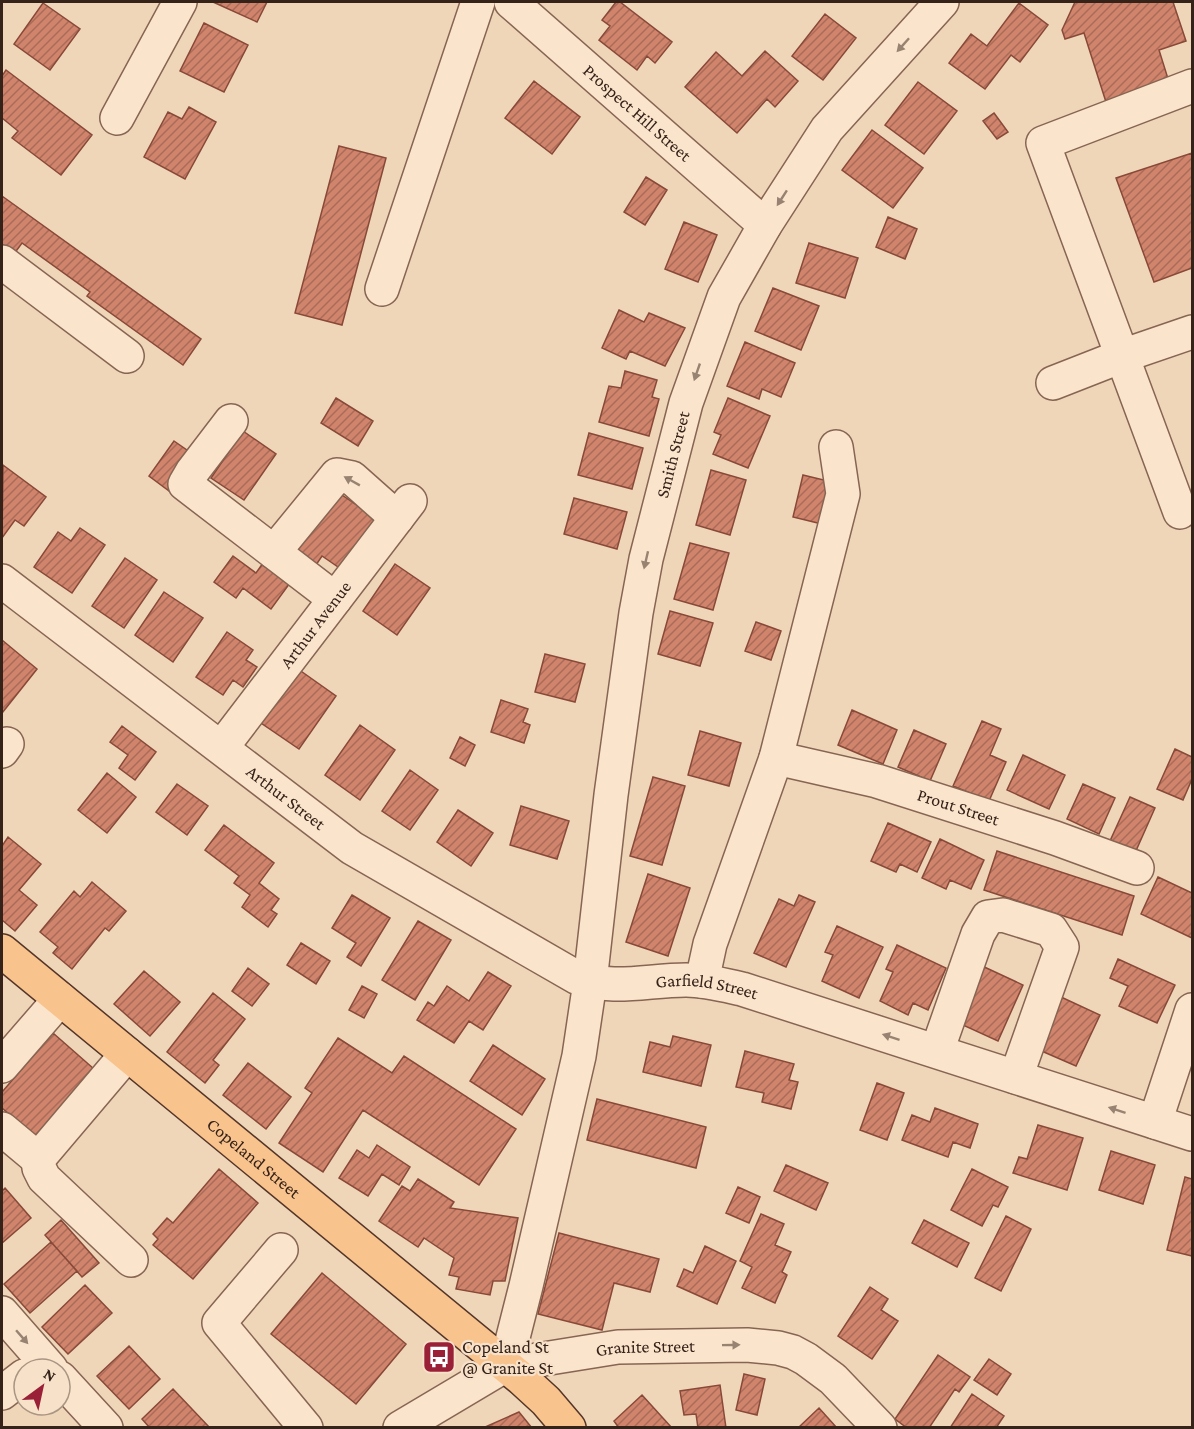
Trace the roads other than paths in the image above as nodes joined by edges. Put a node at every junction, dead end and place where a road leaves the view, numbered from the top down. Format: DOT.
graph roads {
  1 [pos="180,2"];
  2 [pos="478,2"];
  3 [pos="511,2"];
  4 [pos="942,2"];
  5 [pos="1192,86"];
  6 [pos="117,118"];
  7 [pos="765,225"];
  8 [pos="2,262"];
  9 [pos="382,290"];
  10 [pos="1192,332"];
  11 [pos="127,356"];
  12 [pos="1122,356"];
  13 [pos="1053,383"];
  14 [pos="231,421"];
  15 [pos="836,447"];
  16 [pos="1180,512"];
  17 [pos="274,552"];
  18 [pos="2,581"];
  19 [pos="335,599"];
  20 [pos="222,747"];
  21 [pos="776,758"];
  22 [pos="1137,868"];
  23 [pos="2,951"];
  24 [pos="702,981"];
  25 [pos="590,982"];
  26 [pos="60,999"];
  27 [pos="1192,1010"];
  28 [pos="937,1052"];
  29 [pos="127,1054"];
  30 [pos="2,1066"];
  31 [pos="1016,1077"];
  32 [pos="1155,1122"];
  33 [pos="2,1129"];
  34 [pos="1192,1134"];
  35 [pos="38,1159"];
  36 [pos="282,1250"];
  37 [pos="131,1260"];
  38 [pos="2,1313"];
  39 [pos="32,1357"];
  40 [pos="506,1365"];
  41 [pos="72,1398"];
  42 [pos="106,1428"];
  43 [pos="306,1428"];
  44 [pos="400,1428"];
  45 [pos="569,1428"];
  46 [pos="880,1428"];
  1 -- 6 [label="street"];
  2 -- 9 [label="street"];
  3 -- 7 [label="street, Prospect Hill Street"];
  4 -- 7 [label="street, Smith Street, one-way"];
  5 -- 12 [label="street"];
  7 -- 25 [label="street, Smith Street, one-way"];
  8 -- 11 [label="street"];
  10 -- 12 [label="street"];
  12 -- 13 [label="street"];
  12 -- 16 [label="street"];
  14 -- 17 [label="street"];
  15 -- 21 [label="street"];
  17 -- 19 [label="street"];
  19 -- 17 [label="street, Arthur Avenue, one-way"];
  18 -- 20 [label="street, Arthur Street"];
  19 -- 20 [label="street, Arthur Avenue"];
  20 -- 25 [label="street, Arthur Street"];
  21 -- 22 [label="street, Prout Street"];
  21 -- 24 [label="street"];
  23 -- 26 [label="main road, Copeland Street"];
  24 -- 25 [label="street, Garfield Street"];
  28 -- 24 [label="street, Garfield Street, one-way"];
  25 -- 40 [label="street"];
  26 -- 29 [label="main road, Copeland Street"];
  26 -- 30 [label="street"];
  27 -- 32 [label="street"];
  28 -- 31 [label="street, Garfield Street"];
  28 -- 31 [label="street"];
  29 -- 35 [label="street"];
  29 -- 40 [label="main road, Copeland Street"];
  32 -- 31 [label="street, Garfield Street, one-way"];
  32 -- 34 [label="street, Garfield Street"];
  33 -- 35 [label="street"];
  35 -- 37 [label="street"];
  36 -- 43 [label="street"];
  38 -- 39 [label="street, one-way"];
  40 -- 44 [label="street, Granite Street"];
  40 -- 45 [label="main road, Copeland Street"];
  40 -- 46 [label="street, Granite Street, one-way"];
  41 -- 42 [label="street"];
}
